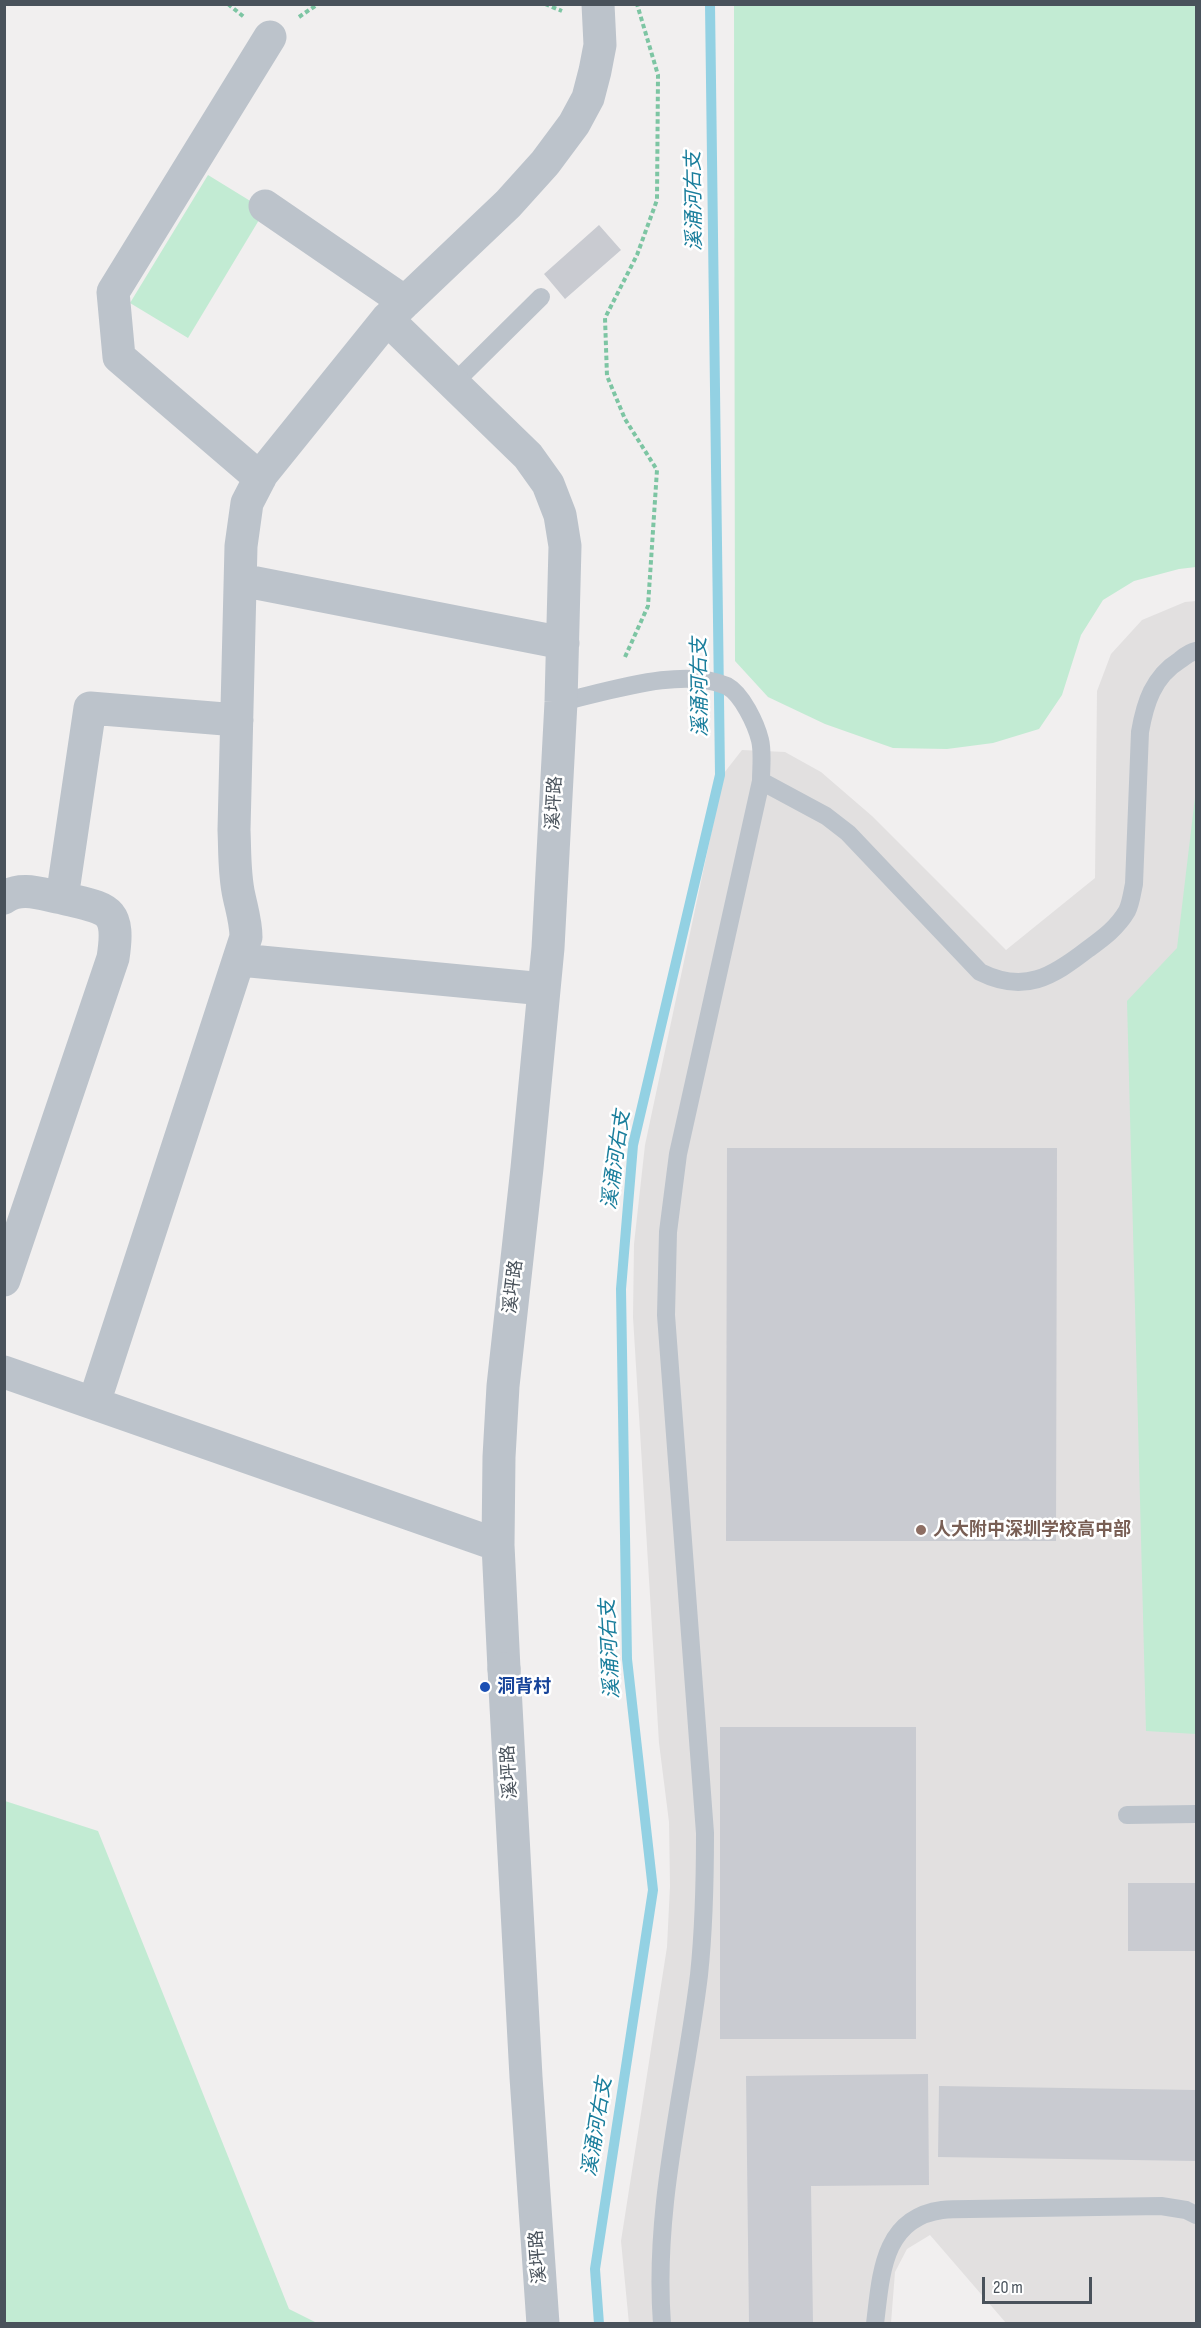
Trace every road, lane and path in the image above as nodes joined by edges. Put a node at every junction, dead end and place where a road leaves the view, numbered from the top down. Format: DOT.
graph roads {
  1 [pos="598,4"];
  2 [pos="637,4"];
  3 [pos="270,37"];
  4 [pos="265,206"];
  5 [pos="541,297"];
  6 [pos="396,310"];
  7 [pos="453,384"];
  8 [pos="260,478"];
  9 [pos="241,580"];
  10 [pos="563,643"];
  11 [pos="1197,651"];
  12 [pos="617,663"];
  13 [pos="561,702"];
  14 [pos="237,720"];
  15 [pos="761,781"];
  16 [pos="4,898"];
  17 [pos="62,898"];
  18 [pos="240,960"];
  19 [pos="544,989"];
  20 [pos="4,1280"];
  21 [pos="4,1372"];
  22 [pos="94,1403"];
  23 [pos="498,1545"];
  24 [pos="1197,1814"];
  25 [pos="1127,1815"];
  26 [pos="1197,2215"];
  27 [pos="543,2324"];
  28 [pos="662,2324"];
  29 [pos="875,2324"];
  1 -- 6 [label="street"];
  2 -- 12 [label="path"];
  3 -- 8 [label="street"];
  4 -- 6 [label="street, 溪坪路"];
  5 -- 7 [label="lane"];
  6 -- 7 [label="street, 溪坪路"];
  6 -- 8 [label="street"];
  7 -- 10 [label="street, 溪坪路"];
  8 -- 9 [label="street"];
  9 -- 10 [label="street"];
  9 -- 14 [label="street"];
  10 -- 13 [label="street, 溪坪路"];
  11 -- 15 [label="lane"];
  13 -- 15 [label="lane"];
  13 -- 19 [label="street, 溪坪路"];
  14 -- 17 [label="street"];
  14 -- 18 [label="street"];
  15 -- 28 [label="lane"];
  16 -- 17 [label="street"];
  17 -- 20 [label="street"];
  18 -- 19 [label="street"];
  18 -- 22 [label="street"];
  19 -- 23 [label="street, 溪坪路"];
  21 -- 22 [label="street"];
  22 -- 23 [label="street"];
  23 -- 27 [label="street, 溪坪路"];
  24 -- 25 [label="lane"];
  26 -- 29 [label="lane"];
}
